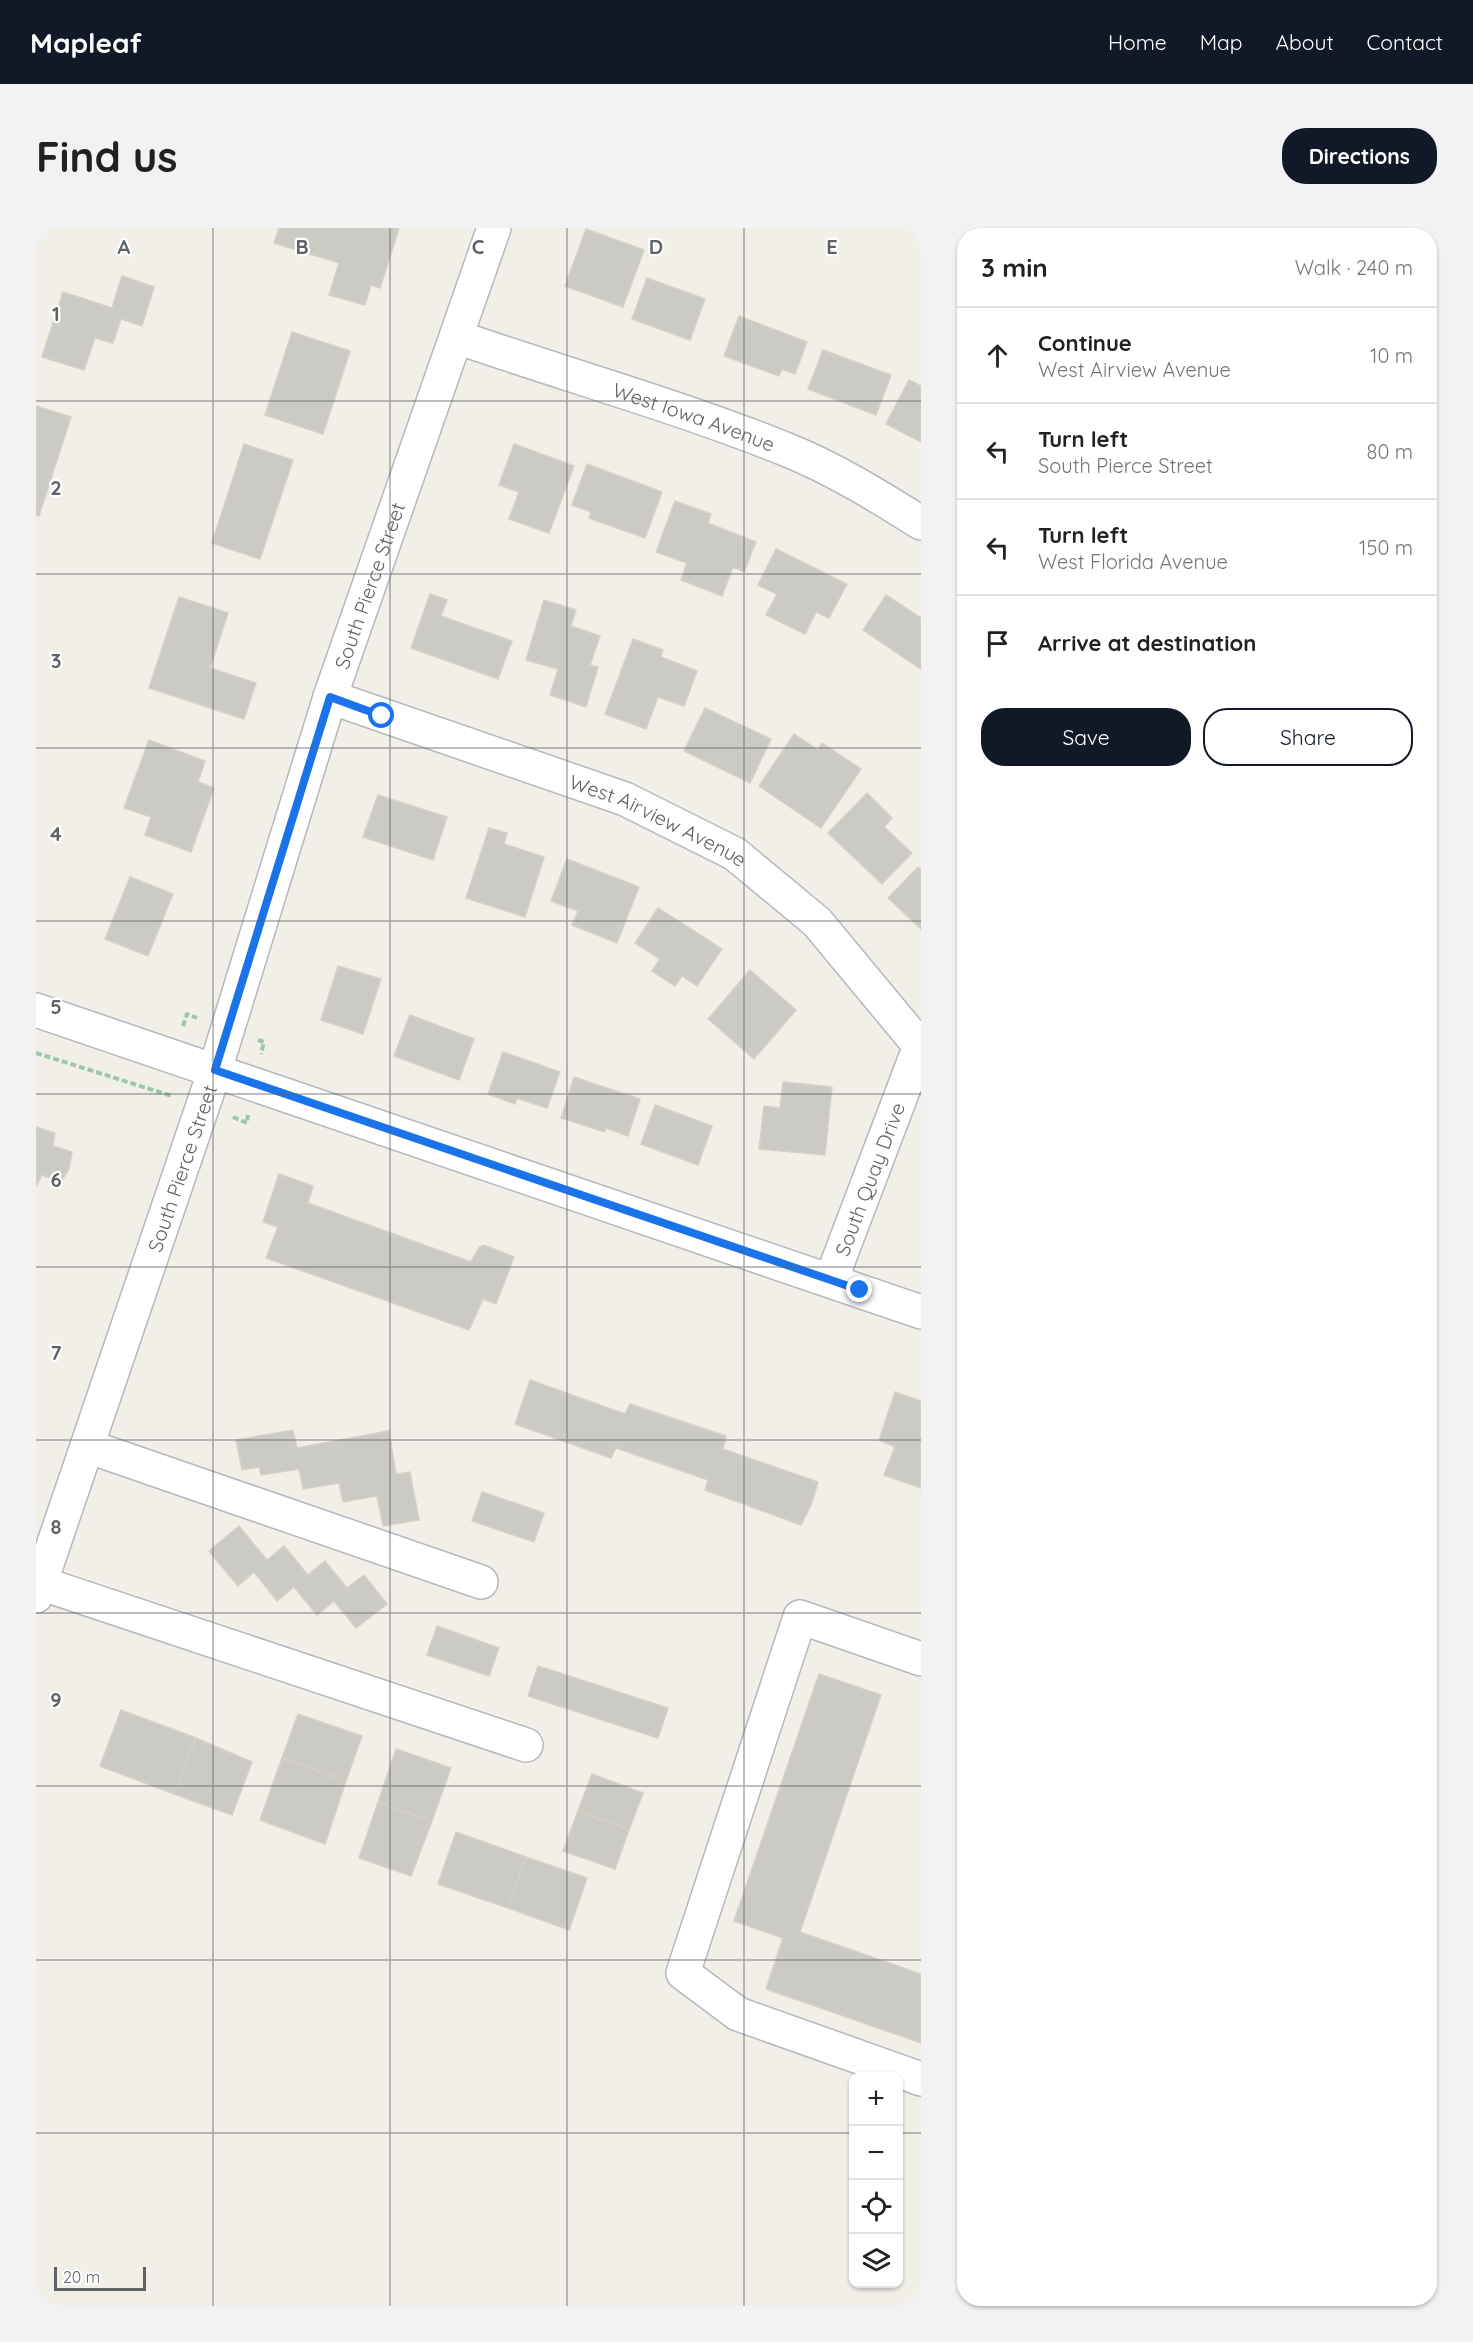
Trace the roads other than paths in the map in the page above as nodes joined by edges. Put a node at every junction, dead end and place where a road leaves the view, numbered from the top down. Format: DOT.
graph roads {
  1 [pos="494,228"];
  2 [pos="457,338"];
  3 [pos="921,524"];
  4 [pos="330,697"];
  5 [pos="36,1010"];
  6 [pos="920,1045"];
  7 [pos="215,1070"];
  8 [pos="831,1280"];
  9 [pos="921,1312"];
  10 [pos="87,1446"];
  11 [pos="482,1582"];
  12 [pos="38,1589"];
  13 [pos="921,1659"];
  14 [pos="525,1745"];
  15 [pos="921,2079"];
  1 -- 2 [label="street, South Pierce Street"];
  2 -- 3 [label="street, West Iowa Avenue"];
  2 -- 4 [label="street, South Pierce Street"];
  4 -- 6 [label="street, West Airview Avenue"];
  4 -- 7 [label="street, South Pierce Street"];
  5 -- 7 [label="street"];
  6 -- 8 [label="street, South Quay Drive"];
  7 -- 8 [label="street"];
  7 -- 10 [label="street, South Pierce Street"];
  8 -- 9 [label="street"];
  10 -- 11 [label="street"];
  10 -- 12 [label="street, South Pierce Street"];
  12 -- 14 [label="street"];
  13 -- 15 [label="street"];
}
